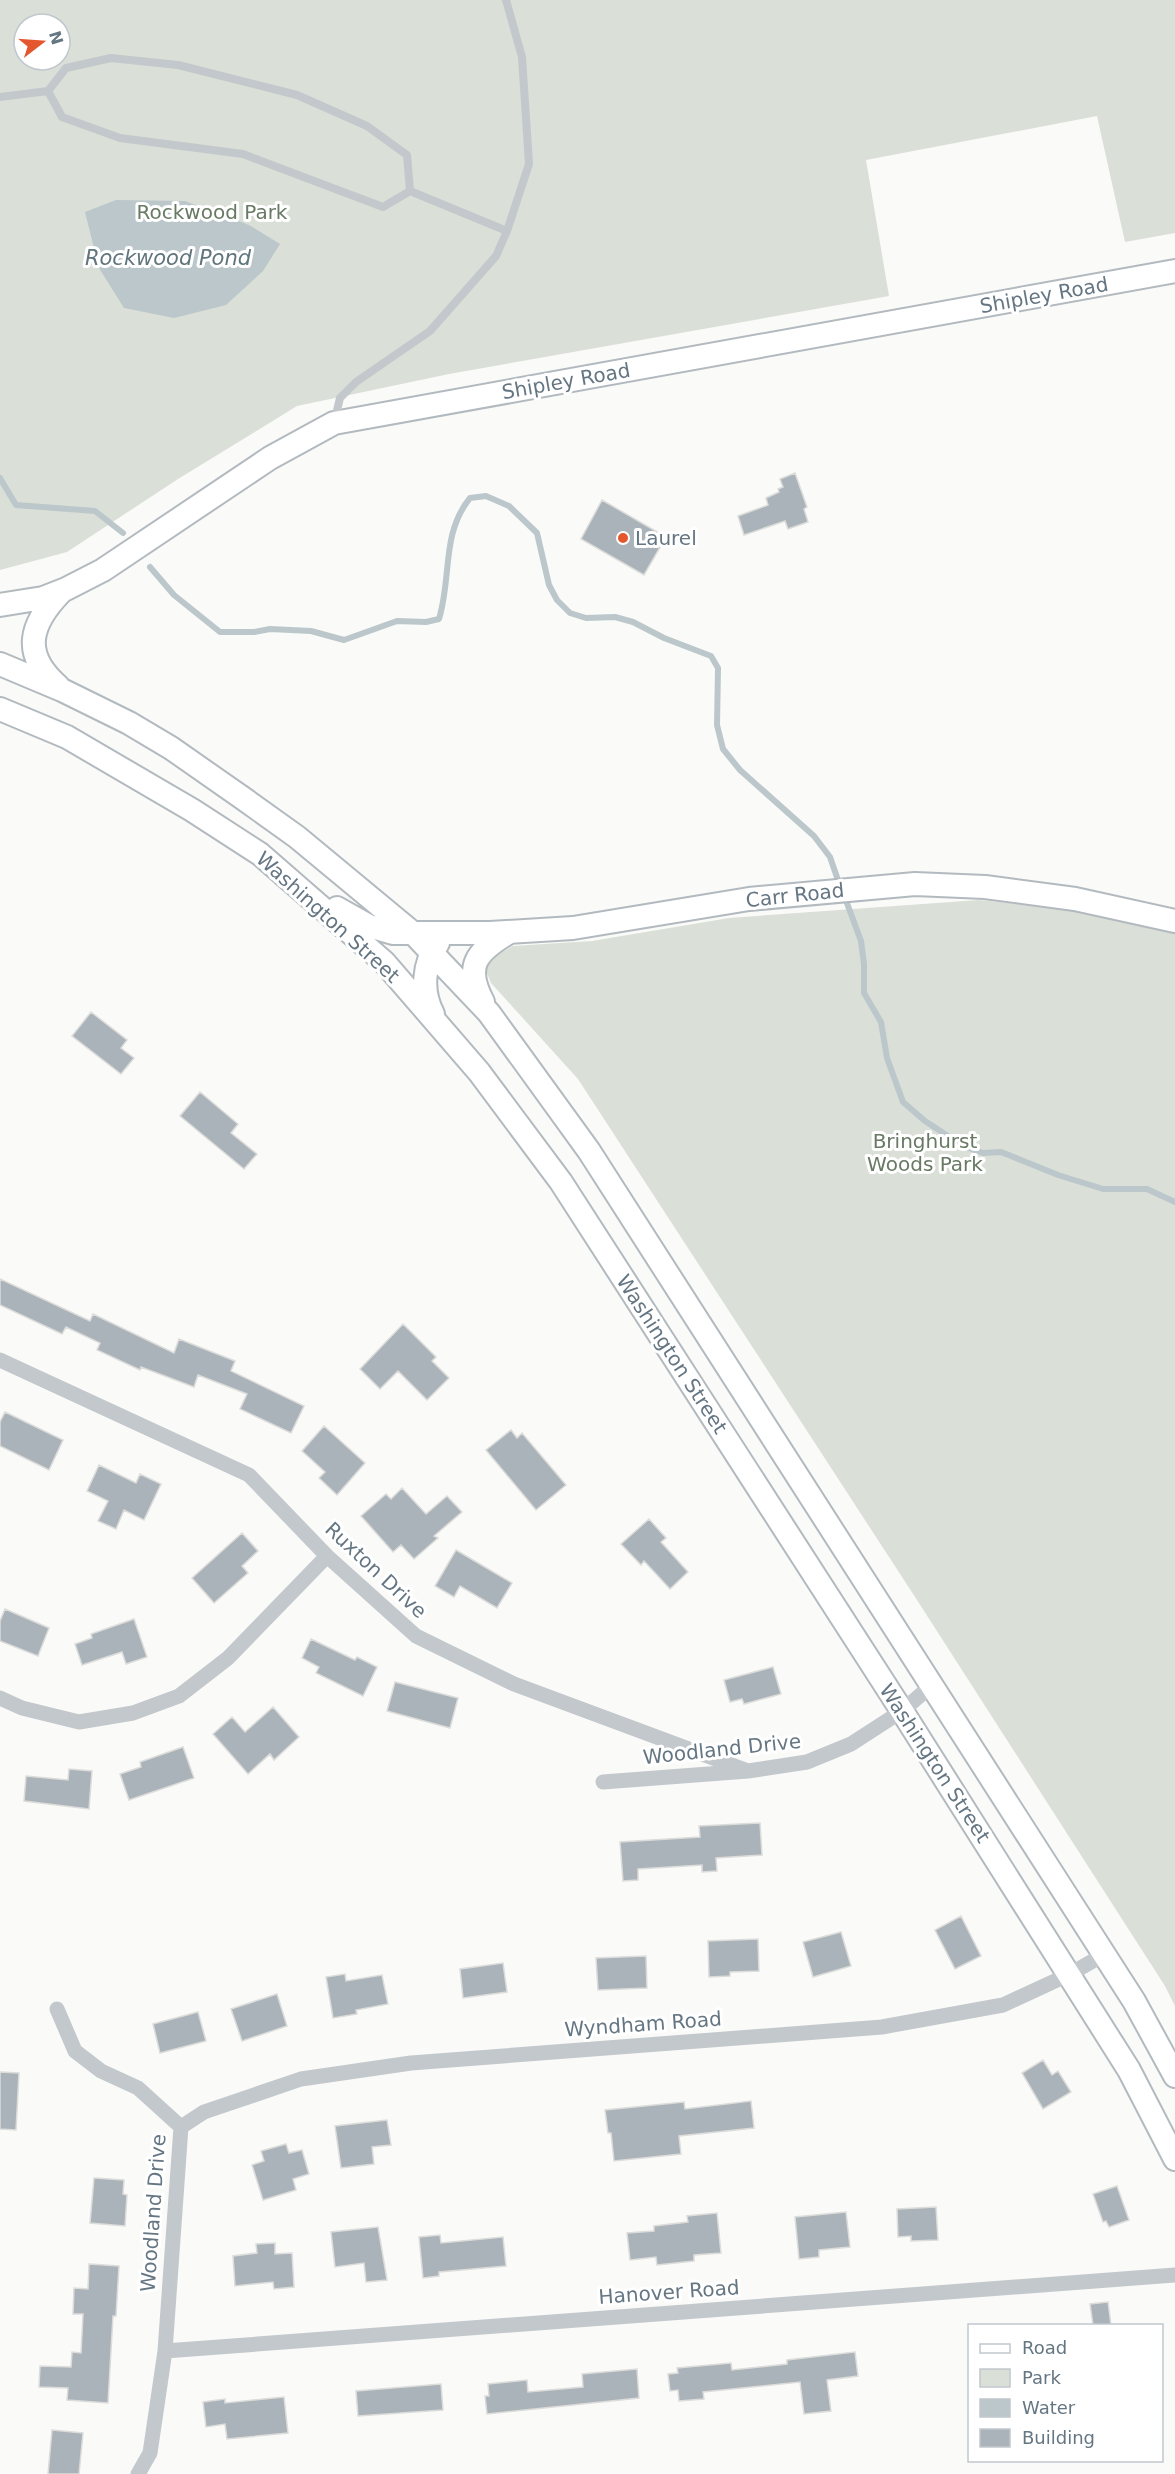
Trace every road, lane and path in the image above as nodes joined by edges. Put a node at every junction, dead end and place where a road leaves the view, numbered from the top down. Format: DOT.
graph roads {
  1 [pos="506,0"];
  2 [pos="48,91"];
  3 [pos="0,97"];
  4 [pos="410,191"];
  5 [pos="507,231"];
  6 [pos="1175,271"];
  7 [pos="334,423"];
  8 [pos="62,591"];
  9 [pos="0,605"];
  10 [pos="0,664"];
  11 [pos="62,690"];
  12 [pos="0,709"];
  13 [pos="260,854"];
  14 [pos="1175,921"];
  15 [pos="509,932"];
  16 [pos="414,933"];
  17 [pos="451,933"];
  18 [pos="432,952"];
  19 [pos="489,1013"];
  20 [pos="438,1024"];
  21 [pos="0,1360"];
  22 [pos="327,1556"];
  23 [pos="932,1685"];
  24 [pos="0,1698"];
  25 [pos="902,1711"];
  26 [pos="748,1771"];
  27 [pos="603,1782"];
  28 [pos="1105,1954"];
  29 [pos="1070,1974"];
  30 [pos="57,2009"];
  31 [pos="1175,2076"];
  32 [pos="181,2127"];
  33 [pos="1175,2159"];
  34 [pos="1175,2275"];
  35 [pos="165,2351"];
  36 [pos="138,2474"];
  1 -- 5 [label="lane"];
  2 -- 3 [label="lane"];
  2 -- 4 [label="lane"];
  2 -- 4 [label="lane"];
  4 -- 5 [label="lane"];
  5 -- 7 [label="lane"];
  6 -- 7 [label="main road, Shipley Road"];
  7 -- 8 [label="main road, Shipley Road"];
  8 -- 9 [label="main road, Shipley Road"];
  8 -- 11 [label="main road"];
  10 -- 11 [label="main road, Washington Street"];
  11 -- 16 [label="main road, Washington Street"];
  12 -- 13 [label="main road, Washington Street"];
  13 -- 16 [label="main road, Carr Road"];
  13 -- 20 [label="main road, Washington Street"];
  14 -- 15 [label="main road, Carr Road"];
  15 -- 17 [label="main road, Carr Road"];
  15 -- 19 [label="main road"];
  16 -- 17 [label="main road, Carr Road"];
  16 -- 18 [label="main road, Washington Street"];
  17 -- 18 [label="main road"];
  18 -- 19 [label="main road, Washington Street"];
  18 -- 20 [label="main road"];
  19 -- 23 [label="main road, Washington Street"];
  20 -- 25 [label="main road, Washington Street"];
  21 -- 22 [label="street, Ruxton Drive"];
  22 -- 24 [label="street"];
  22 -- 26 [label="street, Ruxton Drive"];
  23 -- 25 [label="street, Woodland Drive"];
  23 -- 28 [label="main road, Washington Street"];
  25 -- 26 [label="street, Woodland Drive"];
  25 -- 29 [label="main road, Washington Street"];
  26 -- 27 [label="street, Woodland Drive"];
  28 -- 29 [label="street, Wyndham Road"];
  28 -- 31 [label="main road, Washington Street"];
  29 -- 32 [label="street, Wyndham Road"];
  29 -- 33 [label="main road, Washington Street"];
  30 -- 32 [label="street, Woodland Drive"];
  32 -- 35 [label="street, Woodland Drive"];
  34 -- 35 [label="street, Hanover Road"];
  35 -- 36 [label="street, Woodland Drive"];
}
